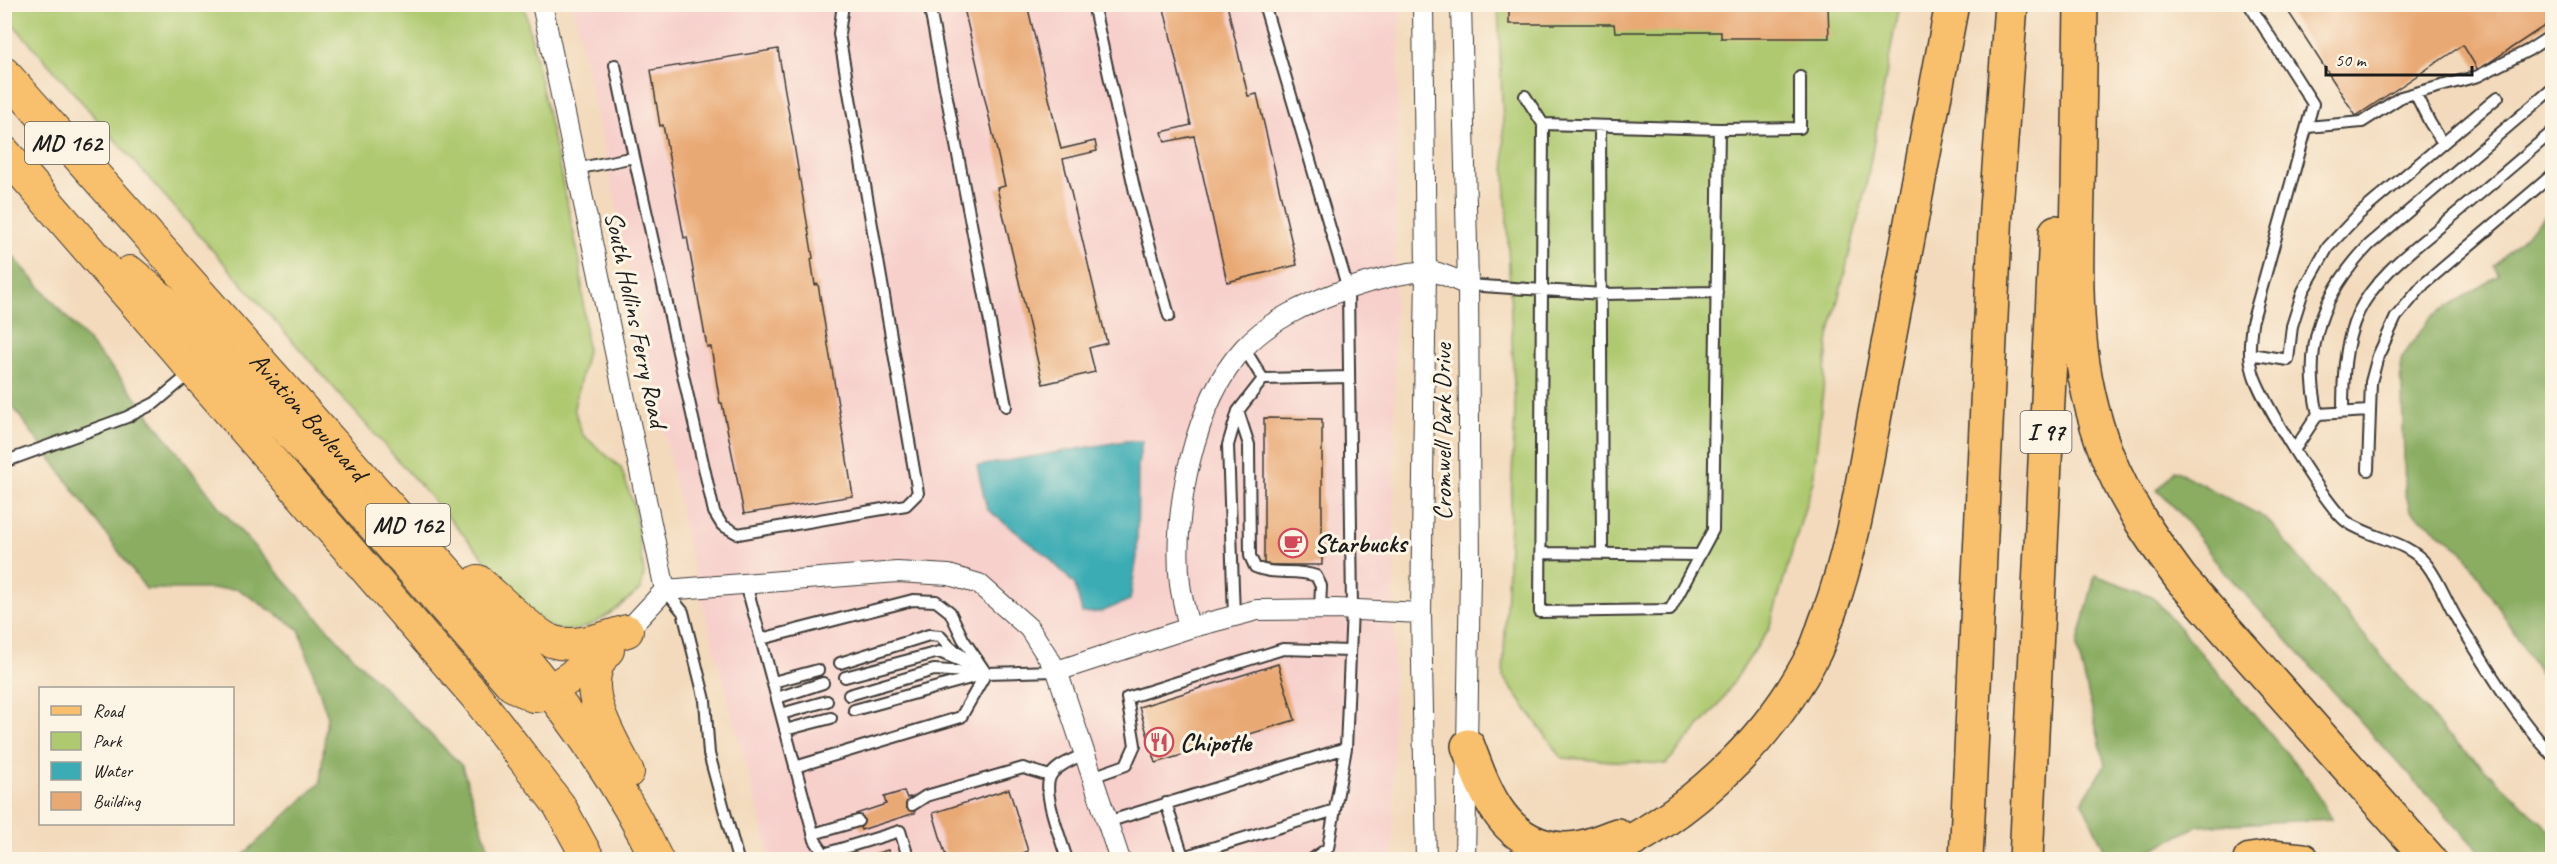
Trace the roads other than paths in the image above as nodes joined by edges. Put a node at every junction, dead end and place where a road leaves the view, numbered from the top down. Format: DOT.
graph roads {
  1 [pos="542,4"];
  2 [pos="843,4"];
  3 [pos="929,4"];
  4 [pos="1093,4"];
  5 [pos="1264,4"];
  6 [pos="1423,4"];
  7 [pos="1461,4"];
  8 [pos="1952,4"];
  9 [pos="2011,4"];
  10 [pos="2073,4"];
  11 [pos="2081,4"];
  12 [pos="2249,4"];
  13 [pos="2553,35"];
  14 [pos="615,65"];
  15 [pos="4,73"];
  16 [pos="1800,77"];
  17 [pos="2553,88"];
  18 [pos="2415,93"];
  19 [pos="1525,96"];
  20 [pos="2498,97"];
  21 [pos="1543,124"];
  22 [pos="1600,126"];
  23 [pos="2307,127"];
  24 [pos="1719,129"];
  25 [pos="2553,132"];
  26 [pos="2443,143"];
  27 [pos="4,152"];
  28 [pos="634,157"];
  29 [pos="576,169"];
  30 [pos="2553,175"];
  31 [pos="51,206"];
  32 [pos="1426,272"];
  33 [pos="1468,285"];
  34 [pos="1348,289"];
  35 [pos="1542,290"];
  36 [pos="1717,292"];
  37 [pos="1602,294"];
  38 [pos="1169,315"];
  39 [pos="1244,348"];
  40 [pos="2250,354"];
  41 [pos="194,370"];
  42 [pos="1349,377"];
  43 [pos="1263,378"];
  44 [pos="1006,406"];
  45 [pos="1238,411"];
  46 [pos="2369,411"];
  47 [pos="2343,412"];
  48 [pos="2318,414"];
  49 [pos="2295,449"];
  50 [pos="4,462"];
  51 [pos="2368,470"];
  52 [pos="390,505"];
  53 [pos="1541,553"];
  54 [pos="1602,554"];
  55 [pos="1700,555"];
  56 [pos="746,584"];
  57 [pos="665,590"];
  58 [pos="1320,609"];
  59 [pos="1352,609"];
  60 [pos="1421,613"];
  61 [pos="1234,616"];
  62 [pos="1190,628"];
  63 [pos="627,631"];
  64 [pos="761,639"];
  65 [pos="1350,651"];
  66 [pos="601,657"];
  67 [pos="840,663"];
  68 [pos="818,670"];
  69 [pos="1057,671"];
  70 [pos="987,673"];
  71 [pos="845,677"];
  72 [pos="773,682"];
  73 [pos="823,683"];
  74 [pos="550,691"];
  75 [pos="849,695"];
  76 [pos="777,698"];
  77 [pos="827,701"];
  78 [pos="854,710"];
  79 [pos="781,714"];
  80 [pos="831,718"];
  81 [pos="785,730"];
  82 [pos="1468,746"];
  83 [pos="1346,748"];
  84 [pos="1084,754"];
  85 [pos="2553,755"];
  86 [pos="795,767"];
  87 [pos="1050,776"];
  88 [pos="1092,777"];
  89 [pos="1166,804"];
  90 [pos="912,805"];
  91 [pos="1335,810"];
  92 [pos="1670,817"];
  93 [pos="858,820"];
  94 [pos="1107,822"];
  95 [pos="813,834"];
  96 [pos="826,857"];
  97 [pos="1183,858"];
  98 [pos="589,860"];
  99 [pos="660,860"];
  100 [pos="738,860"];
  101 [pos="909,860"];
  102 [pos="1067,860"];
  103 [pos="1120,860"];
  104 [pos="1311,860"];
  105 [pos="1426,860"];
  106 [pos="1465,860"];
  107 [pos="1594,860"];
  108 [pos="1966,860"];
  109 [pos="2026,860"];
  110 [pos="2250,860"];
  111 [pos="2304,860"];
  112 [pos="2430,860"];
  1 -- 29 [label="street, South Hollins Ferry Road"];
  2 -- 28 [label="lane"];
  3 -- 44 [label="lane"];
  4 -- 38 [label="lane"];
  5 -- 34 [label="lane"];
  6 -- 32 [label="street, Cromwell Park Drive"];
  7 -- 33 [label="street, Cromwell Park Drive"];
  8 -- 92 [label="highway"];
  9 -- 108 [label="highway, I 97"];
  10 -- 109 [label="highway, I 97"];
  11 -- 112 [label="highway"];
  12 -- 23 [label="lane"];
  13 -- 18 [label="lane"];
  14 -- 28 [label="lane"];
  15 -- 52 [label="main road, Aviation Boulevard / MD 162"];
  16 -- 24 [label="lane"];
  17 -- 48 [label="lane"];
  18 -- 23 [label="lane"];
  18 -- 26 [label="lane"];
  19 -- 21 [label="lane"];
  20 -- 26 [label="lane"];
  21 -- 22 [label="lane"];
  21 -- 35 [label="lane"];
  22 -- 24 [label="lane"];
  22 -- 37 [label="lane"];
  23 -- 40 [label="lane"];
  24 -- 36 [label="lane"];
  25 -- 47 [label="lane"];
  26 -- 40 [label="lane"];
  27 -- 31 [label="main road, MD 162"];
  28 -- 29 [label="lane"];
  29 -- 57 [label="street, South Hollins Ferry Road"];
  30 -- 46 [label="lane"];
  31 -- 41 [label="main road, MD 162"];
  31 -- 74 [label="main road"];
  32 -- 33 [label="street"];
  32 -- 34 [label="street"];
  32 -- 60 [label="street, Cromwell Park Drive"];
  33 -- 35 [label="lane"];
  33 -- 82 [label="street, Cromwell Park Drive"];
  34 -- 39 [label="street"];
  34 -- 42 [label="lane"];
  35 -- 37 [label="lane"];
  35 -- 53 [label="lane"];
  36 -- 37 [label="lane"];
  36 -- 55 [label="lane"];
  37 -- 54 [label="lane"];
  39 -- 43 [label="lane"];
  39 -- 62 [label="street"];
  40 -- 49 [label="lane"];
  41 -- 50 [label="lane"];
  41 -- 98 [label="main road, MD 162"];
  42 -- 43 [label="lane"];
  42 -- 59 [label="lane"];
  43 -- 45 [label="lane"];
  45 -- 58 [label="lane"];
  45 -- 61 [label="lane"];
  46 -- 47 [label="lane"];
  46 -- 51 [label="lane"];
  47 -- 48 [label="lane"];
  48 -- 49 [label="lane"];
  49 -- 85 [label="lane"];
  52 -- 63 [label="main road"];
  52 -- 74 [label="main road, Aviation Boulevard / MD 162"];
  53 -- 54 [label="lane"];
  53 -- 55 [label="lane"];
  54 -- 55 [label="lane"];
  56 -- 57 [label="street"];
  56 -- 64 [label="lane"];
  56 -- 69 [label="street"];
  57 -- 63 [label="street"];
  57 -- 100 [label="lane"];
  58 -- 59 [label="street"];
  58 -- 61 [label="street"];
  59 -- 60 [label="street"];
  59 -- 65 [label="lane"];
  60 -- 105 [label="street, Cromwell Park Drive"];
  61 -- 62 [label="street"];
  62 -- 69 [label="street"];
  63 -- 66 [label="main road"];
  64 -- 70 [label="lane"];
  64 -- 72 [label="lane"];
  65 -- 83 [label="lane"];
  65 -- 88 [label="lane"];
  66 -- 74 [label="main road"];
  66 -- 99 [label="main road"];
  67 -- 70 [label="lane"];
  68 -- 72 [label="lane"];
  69 -- 70 [label="lane"];
  69 -- 84 [label="street"];
  70 -- 71 [label="lane"];
  70 -- 75 [label="lane"];
  70 -- 78 [label="lane"];
  70 -- 86 [label="lane"];
  72 -- 76 [label="lane"];
  73 -- 76 [label="lane"];
  74 -- 99 [label="main road, Aviation Boulevard / MD 162"];
  76 -- 79 [label="lane"];
  77 -- 79 [label="lane"];
  79 -- 81 [label="lane"];
  80 -- 81 [label="lane"];
  81 -- 86 [label="lane"];
  82 -- 92 [label="highway"];
  82 -- 106 [label="street, Cromwell Park Drive"];
  83 -- 89 [label="lane"];
  83 -- 91 [label="lane"];
  84 -- 87 [label="lane"];
  84 -- 88 [label="street"];
  86 -- 95 [label="lane"];
  87 -- 90 [label="lane"];
  87 -- 102 [label="lane"];
  88 -- 94 [label="street"];
  89 -- 94 [label="lane"];
  89 -- 97 [label="lane"];
  91 -- 97 [label="lane"];
  91 -- 104 [label="lane"];
  92 -- 107 [label="highway"];
  93 -- 95 [label="lane"];
  94 -- 103 [label="street"];
  95 -- 96 [label="lane"];
  96 -- 101 [label="lane"];
  110 -- 111 [label="highway"];
}
